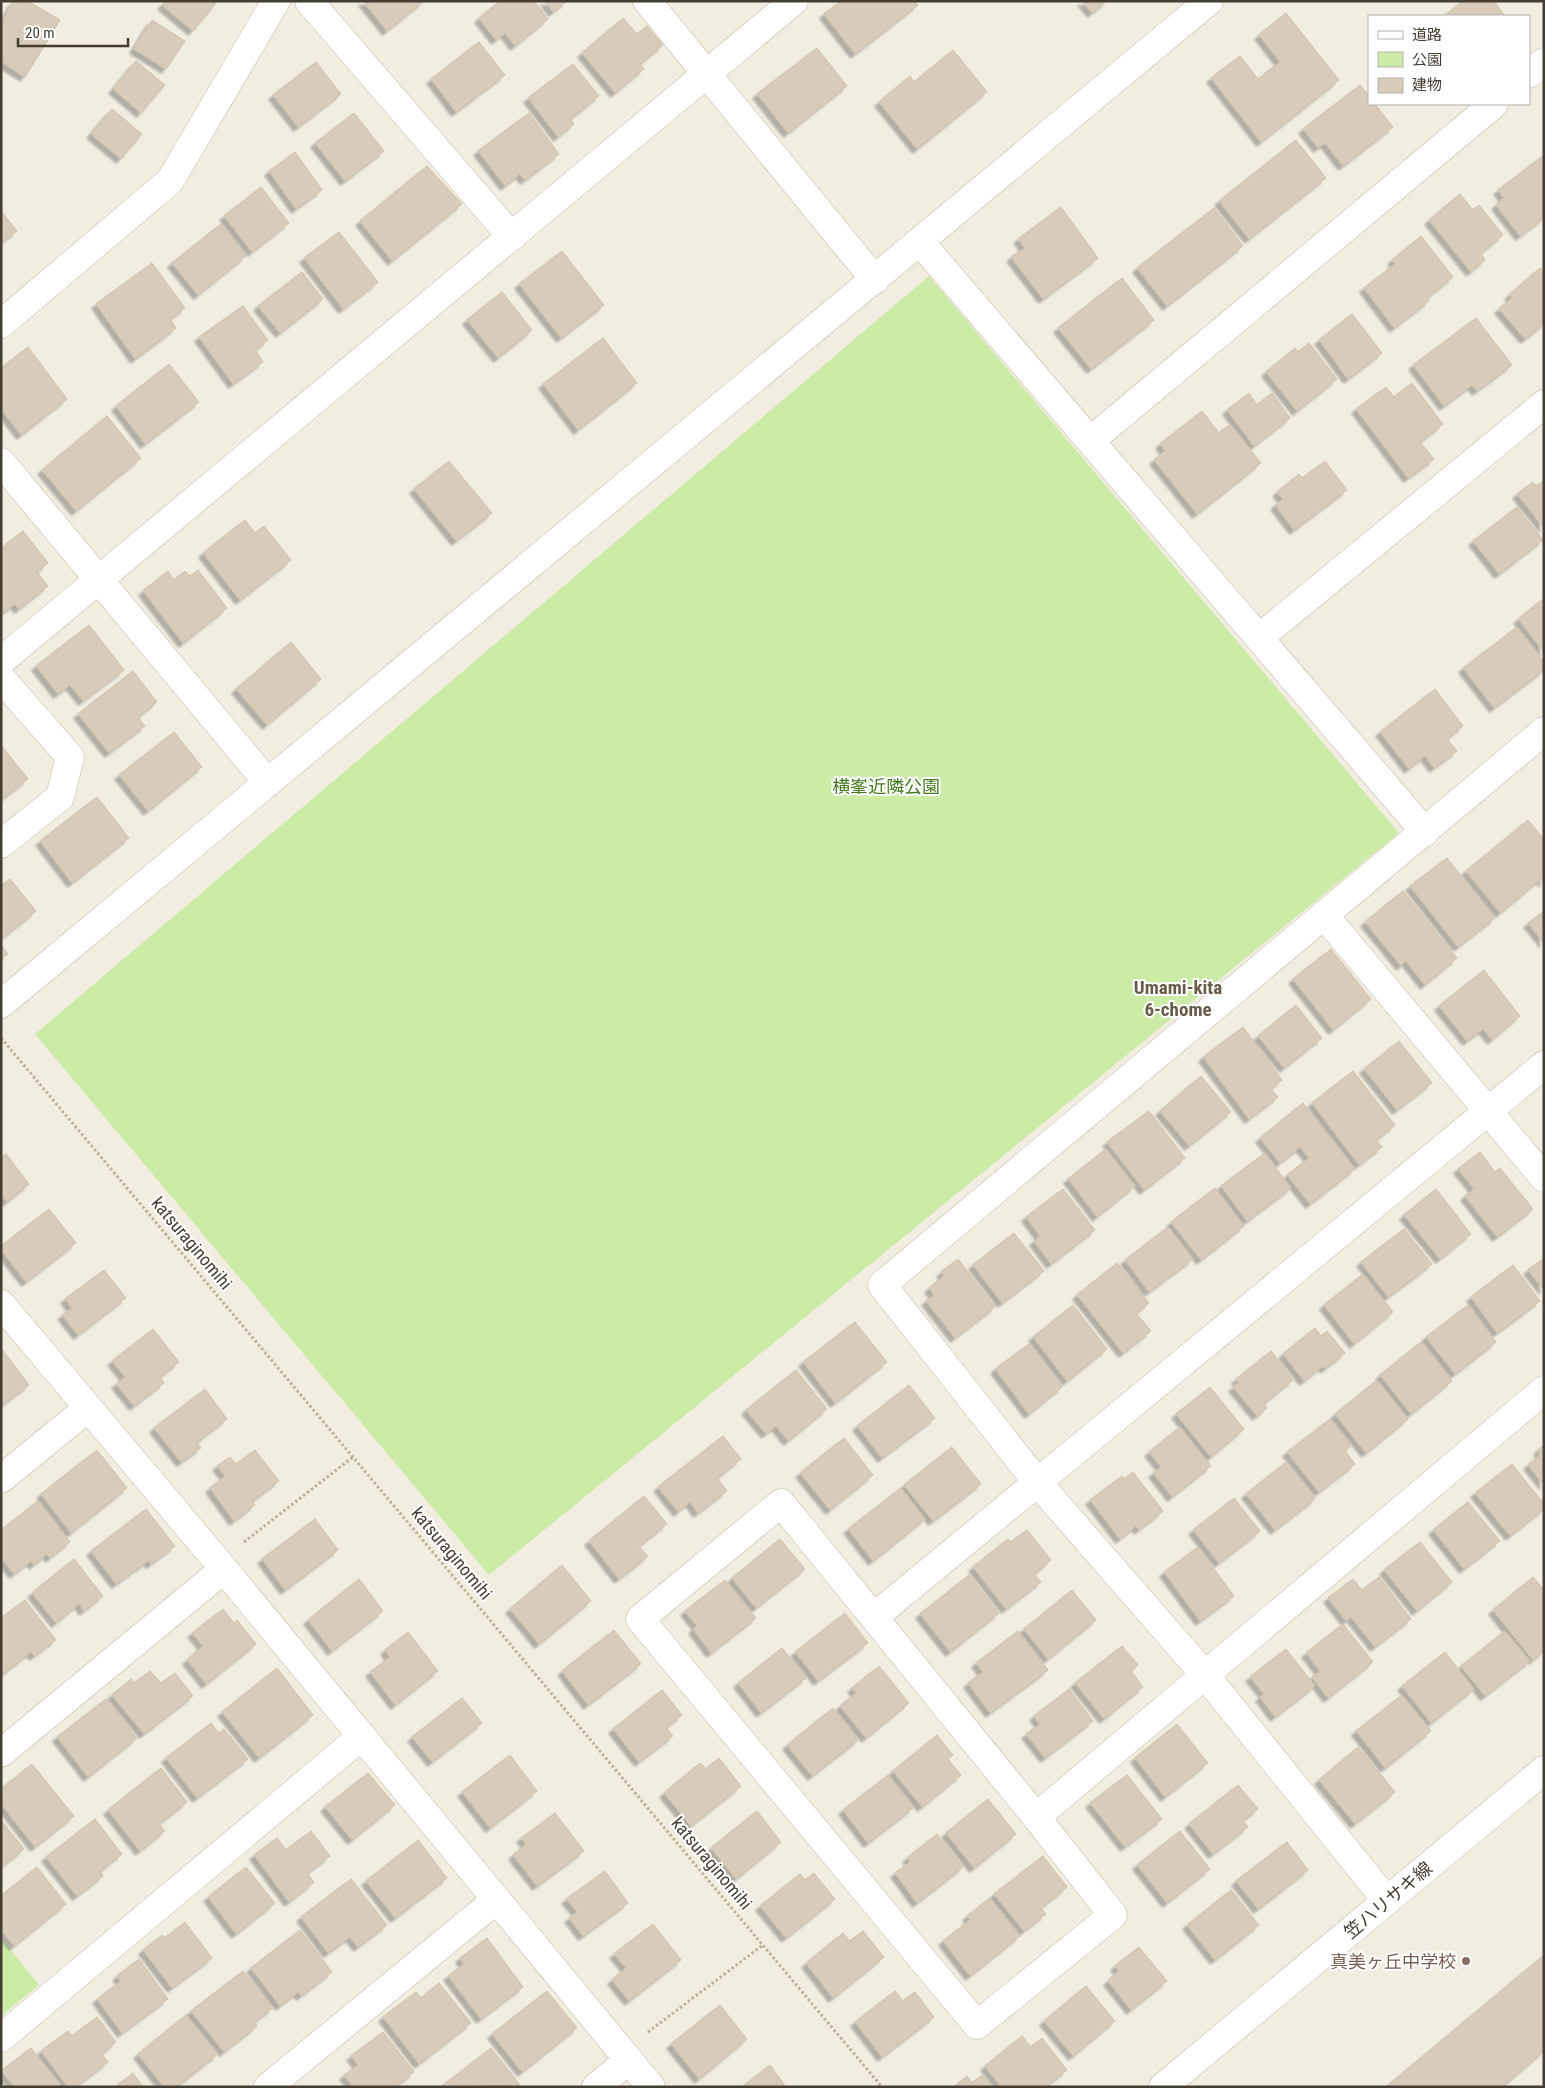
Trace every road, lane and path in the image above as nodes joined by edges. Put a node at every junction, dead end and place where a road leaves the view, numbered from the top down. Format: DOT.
graph roads {
  1 [pos="276,1"];
  2 [pos="309,1"];
  3 [pos="647,1"];
  4 [pos="794,1"];
  5 [pos="1209,1"];
  6 [pos="1544,62"];
  7 [pos="707,73"];
  8 [pos="1530,73"];
  9 [pos="1493,105"];
  10 [pos="512,237"];
  11 [pos="920,242"];
  12 [pos="875,280"];
  13 [pos="1,324"];
  14 [pos="1544,404"];
  15 [pos="1090,441"];
  16 [pos="1,462"];
  17 [pos="98,580"];
  18 [pos="1259,638"];
  19 [pos="1,660"];
  20 [pos="1,678"];
  21 [pos="1544,731"];
  22 [pos="268,783"];
  23 [pos="1425,832"];
  24 [pos="1,844"];
  25 [pos="1324,915"];
  26 [pos="1,1004"];
  27 [pos="1,1038"];
  28 [pos="1544,1065"];
  29 [pos="1489,1112"];
  30 [pos="1544,1178"];
  31 [pos="1,1304"];
  32 [pos="1544,1390"];
  33 [pos="88,1408"];
  34 [pos="353,1457"];
  35 [pos="1,1479"];
  36 [pos="1037,1482"];
  37 [pos="220,1566"];
  38 [pos="874,1617"];
  39 [pos="1205,1675"];
  40 [pos="362,1736"];
  41 [pos="1,1753"];
  42 [pos="1544,1770"];
  43 [pos="1036,1817"];
  44 [pos="496,1900"];
  45 [pos="1387,1901"];
  46 [pos="763,1945"];
  47 [pos="1,2038"];
  48 [pos="626,2056"];
  49 [pos="268,2087"];
  50 [pos="596,2087"];
  51 [pos="651,2087"];
  52 [pos="882,2087"];
  53 [pos="1163,2087"];
  1 -- 13 [label="street"];
  2 -- 10 [label="street"];
  3 -- 7 [label="street"];
  4 -- 7 [label="street"];
  5 -- 11 [label="street"];
  6 -- 8 [label="street"];
  7 -- 10 [label="street"];
  7 -- 12 [label="street"];
  9 -- 15 [label="street"];
  10 -- 17 [label="street"];
  11 -- 12 [label="street"];
  11 -- 15 [label="street"];
  12 -- 22 [label="street"];
  14 -- 18 [label="street"];
  15 -- 18 [label="street"];
  16 -- 17 [label="street"];
  17 -- 19 [label="street"];
  17 -- 22 [label="street"];
  18 -- 23 [label="street"];
  20 -- 24 [label="street"];
  21 -- 23 [label="street"];
  22 -- 26 [label="street"];
  23 -- 25 [label="street"];
  25 -- 29 [label="street"];
  25 -- 36 [label="street"];
  27 -- 34 [label="path, katsuraginomihi"];
  28 -- 29 [label="street"];
  29 -- 30 [label="street"];
  29 -- 36 [label="street"];
  31 -- 33 [label="street"];
  32 -- 39 [label="street"];
  33 -- 35 [label="street"];
  33 -- 37 [label="street"];
  34 -- 37 [label="path"];
  34 -- 46 [label="path, katsuraginomihi"];
  36 -- 38 [label="street"];
  36 -- 39 [label="street"];
  37 -- 40 [label="street"];
  37 -- 41 [label="street"];
  38 -- 43 [label="street"];
  38 -- 43 [label="street"];
  39 -- 43 [label="street"];
  39 -- 45 [label="street"];
  40 -- 44 [label="street"];
  40 -- 47 [label="street"];
  42 -- 45 [label="street, 笠ハリサキ線"];
  44 -- 48 [label="street"];
  44 -- 49 [label="street"];
  45 -- 53 [label="street, 笠ハリサキ線"];
  46 -- 48 [label="path"];
  46 -- 52 [label="path, katsuraginomihi"];
  48 -- 50 [label="street"];
  48 -- 51 [label="street"];
}
